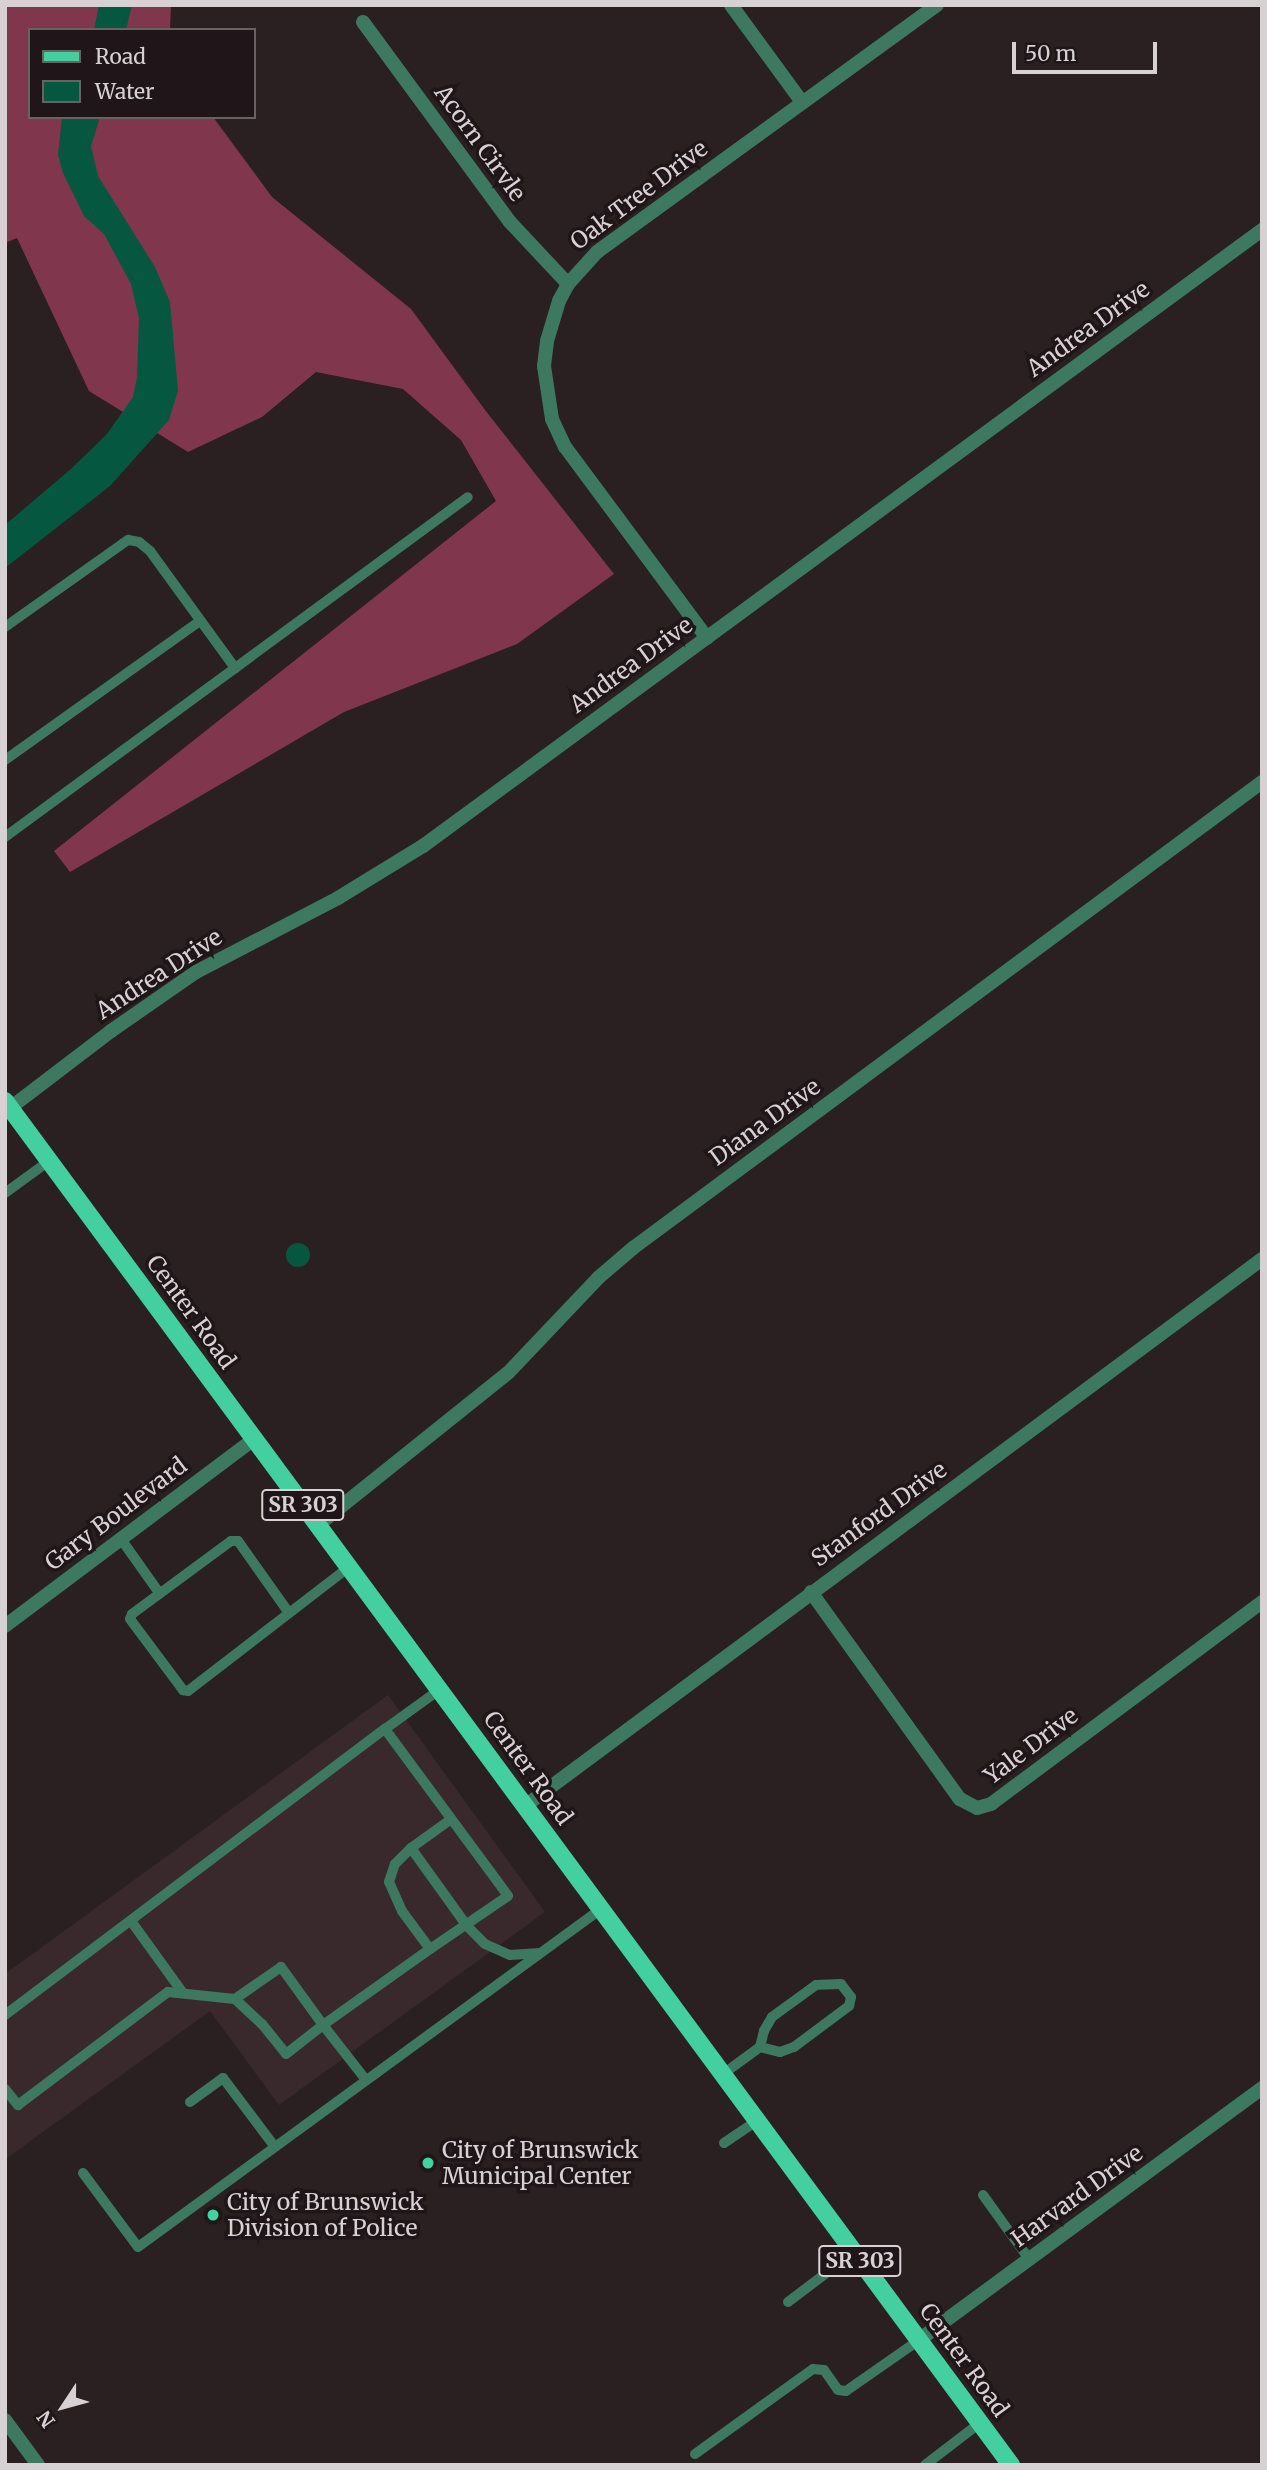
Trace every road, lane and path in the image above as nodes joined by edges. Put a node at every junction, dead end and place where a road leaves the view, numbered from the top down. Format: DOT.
graph roads {
  1 [pos="732,5"];
  2 [pos="937,5"];
  3 [pos="363,22"];
  4 [pos="802,103"];
  5 [pos="1262,230"];
  6 [pos="568,284"];
  7 [pos="468,497"];
  8 [pos="201,621"];
  9 [pos="5,627"];
  10 [pos="707,638"];
  11 [pos="235,668"];
  12 [pos="5,760"];
  13 [pos="1262,782"];
  14 [pos="5,836"];
  15 [pos="7,1106"];
  16 [pos="49,1161"];
  17 [pos="5,1193"];
  18 [pos="1262,1259"];
  19 [pos="254,1439"];
  20 [pos="318,1525"];
  21 [pos="121,1539"];
  22 [pos="349,1567"];
  23 [pos="811,1592"];
  24 [pos="160,1594"];
  25 [pos="1262,1602"];
  26 [pos="289,1613"];
  27 [pos="5,1626"];
  28 [pos="439,1689"];
  29 [pos="386,1729"];
  30 [pos="525,1806"];
  31 [pos="450,1820"];
  32 [pos="411,1848"];
  33 [pos="601,1909"];
  34 [pos="131,1921"];
  35 [pos="467,1926"];
  36 [pos="430,1949"];
  37 [pos="541,1953"];
  38 [pos="183,1993"];
  39 [pos="235,1999"];
  40 [pos="5,2015"];
  41 [pos="323,2025"];
  42 [pos="761,2047"];
  43 [pos="723,2074"];
  44 [pos="366,2080"];
  45 [pos="1262,2088"];
  46 [pos="5,2089"];
  47 [pos="190,2102"];
  48 [pos="758,2121"];
  49 [pos="724,2143"];
  50 [pos="275,2147"];
  51 [pos="83,2173"];
  52 [pos="983,2195"];
  53 [pos="854,2252"];
  54 [pos="1029,2259"];
  55 [pos="788,2302"];
  56 [pos="919,2340"];
  57 [pos="5,2420"];
  58 [pos="980,2423"];
  59 [pos="695,2454"];
  60 [pos="38,2465"];
  61 [pos="925,2465"];
  62 [pos="1011,2465"];
  1 -- 4 [label="street"];
  2 -- 4 [label="street, Oak Tree Drive"];
  3 -- 6 [label="street, Acorn Cirvle"];
  4 -- 6 [label="street, Oak Tree Drive"];
  5 -- 10 [label="street, Andrea Drive"];
  6 -- 10 [label="street, Oak Tree Drive"];
  7 -- 11 [label="lane"];
  8 -- 9 [label="lane"];
  8 -- 11 [label="lane"];
  8 -- 12 [label="lane"];
  10 -- 15 [label="street, Andrea Drive"];
  11 -- 14 [label="lane"];
  13 -- 20 [label="street, Diana Drive"];
  15 -- 16 [label="main road, Center Road / SR 303"];
  16 -- 17 [label="lane"];
  16 -- 19 [label="main road, Center Road / SR 303"];
  18 -- 23 [label="street, Stanford Drive"];
  19 -- 20 [label="main road, Center Road / SR 303"];
  19 -- 21 [label="street, Gary Boulevard"];
  20 -- 22 [label="main road, Center Road / SR 303"];
  21 -- 24 [label="lane"];
  21 -- 27 [label="street, Gary Boulevard"];
  22 -- 26 [label="lane"];
  22 -- 28 [label="main road, Center Road / SR 303"];
  23 -- 25 [label="street, Yale Drive"];
  23 -- 30 [label="street, Stanford Drive"];
  24 -- 26 [label="lane"];
  24 -- 26 [label="lane"];
  28 -- 29 [label="lane"];
  28 -- 30 [label="main road, Center Road / SR 303"];
  29 -- 31 [label="lane"];
  29 -- 34 [label="lane"];
  30 -- 33 [label="main road, Center Road / SR 303"];
  31 -- 32 [label="lane"];
  31 -- 35 [label="lane"];
  32 -- 35 [label="lane"];
  32 -- 36 [label="lane"];
  33 -- 37 [label="lane"];
  33 -- 43 [label="main road, Center Road / SR 303"];
  34 -- 38 [label="lane"];
  34 -- 40 [label="lane"];
  35 -- 36 [label="lane"];
  35 -- 37 [label="lane"];
  36 -- 41 [label="lane"];
  37 -- 44 [label="lane"];
  38 -- 39 [label="lane"];
  38 -- 46 [label="lane"];
  39 -- 41 [label="lane"];
  39 -- 41 [label="lane"];
  41 -- 44 [label="lane"];
  42 -- 42 [label="lane"];
  42 -- 43 [label="lane"];
  43 -- 48 [label="main road, Center Road / SR 303"];
  44 -- 50 [label="lane"];
  45 -- 54 [label="street, Harvard Drive"];
  47 -- 50 [label="lane"];
  48 -- 49 [label="lane"];
  48 -- 53 [label="main road, Center Road / SR 303"];
  50 -- 51 [label="lane"];
  52 -- 54 [label="lane"];
  53 -- 55 [label="lane"];
  53 -- 56 [label="main road, Center Road / SR 303"];
  54 -- 56 [label="street, Harvard Drive"];
  56 -- 58 [label="main road, Center Road / SR 303"];
  56 -- 59 [label="lane"];
  57 -- 60 [label="street"];
  58 -- 61 [label="lane"];
  58 -- 62 [label="main road, Center Road / SR 303"];
}
